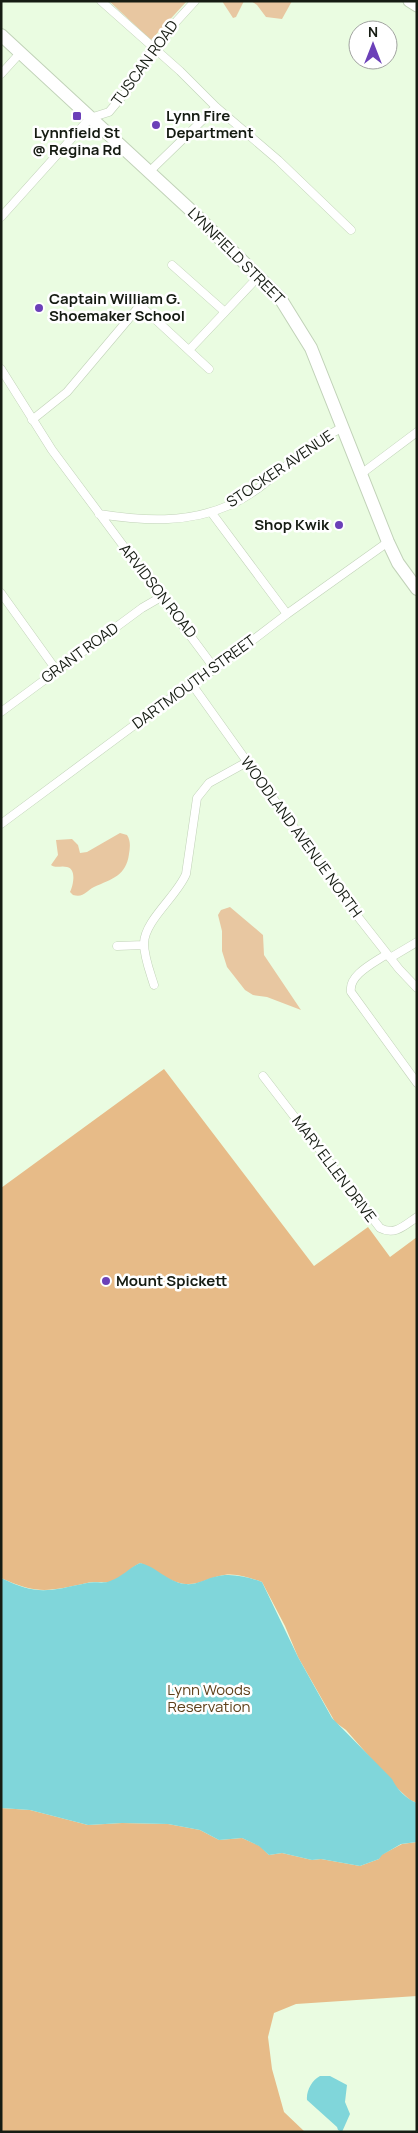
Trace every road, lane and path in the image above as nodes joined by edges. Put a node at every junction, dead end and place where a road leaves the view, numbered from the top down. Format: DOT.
graph roads {
  1 [pos="100,1"];
  2 [pos="195,1"];
  3 [pos="410,1"];
  4 [pos="417,6"];
  5 [pos="1,35"];
  6 [pos="153,47"];
  7 [pos="20,53"];
  8 [pos="1,74"];
  9 [pos="216,107"];
  10 [pos="90,118"];
  11 [pos="149,172"];
  12 [pos="1,218"];
  13 [pos="350,230"];
  14 [pos="172,266"];
  15 [pos="259,276"];
  16 [pos="225,312"];
  17 [pos="190,349"];
  18 [pos="1,369"];
  19 [pos="209,369"];
  20 [pos="32,420"];
  21 [pos="343,427"];
  22 [pos="417,432"];
  23 [pos="362,474"];
  24 [pos="212,512"];
  25 [pos="99,514"];
  26 [pos="388,542"];
  27 [pos="417,589"];
  28 [pos="1,593"];
  29 [pos="161,597"];
  30 [pos="287,614"];
  31 [pos="215,669"];
  32 [pos="57,671"];
  33 [pos="191,683"];
  34 [pos="1,712"];
  35 [pos="247,762"];
  36 [pos="1,824"];
  37 [pos="417,942"];
  38 [pos="144,945"];
  39 [pos="117,946"];
  40 [pos="388,956"];
  41 [pos="154,985"];
  42 [pos="417,988"];
  43 [pos="263,1076"];
  44 [pos="417,1083"];
  45 [pos="417,1217"];
  1 -- 6 [label="street"];
  2 -- 6 [label="street, TUSCAN ROAD"];
  3 -- 4 [label="street"];
  5 -- 7 [label="main road, LYNNFIELD STREET"];
  6 -- 9 [label="street"];
  6 -- 10 [label="street, TUSCAN ROAD"];
  7 -- 8 [label="street"];
  7 -- 10 [label="main road, LYNNFIELD STREET"];
  9 -- 11 [label="street"];
  9 -- 13 [label="street"];
  10 -- 11 [label="main road, LYNNFIELD STREET"];
  10 -- 12 [label="street"];
  11 -- 15 [label="main road, LYNNFIELD STREET"];
  14 -- 16 [label="street"];
  15 -- 16 [label="street"];
  15 -- 21 [label="main road, LYNNFIELD STREET"];
  16 -- 17 [label="street"];
  17 -- 19 [label="street"];
  17 -- 20 [label="street"];
  18 -- 20 [label="street, ARVIDSON ROAD"];
  20 -- 25 [label="street, ARVIDSON ROAD"];
  21 -- 23 [label="main road, LYNNFIELD STREET"];
  21 -- 24 [label="street, STOCKER AVENUE"];
  22 -- 23 [label="street"];
  23 -- 26 [label="main road, LYNNFIELD STREET"];
  24 -- 25 [label="street, STOCKER AVENUE"];
  24 -- 30 [label="street"];
  25 -- 29 [label="street, ARVIDSON ROAD"];
  26 -- 27 [label="main road, LYNNFIELD STREET"];
  26 -- 30 [label="street, DARTMOUTH STREET"];
  28 -- 32 [label="street"];
  29 -- 31 [label="street, ARVIDSON ROAD"];
  29 -- 32 [label="street, GRANT ROAD"];
  30 -- 31 [label="street, DARTMOUTH STREET"];
  31 -- 33 [label="street, DARTMOUTH STREET"];
  32 -- 34 [label="street, GRANT ROAD"];
  33 -- 35 [label="street, WOODLAND AVENUE NORTH"];
  33 -- 36 [label="street, DARTMOUTH STREET"];
  35 -- 38 [label="street"];
  35 -- 40 [label="street, WOODLAND AVENUE NORTH"];
  37 -- 40 [label="street"];
  38 -- 39 [label="street"];
  38 -- 41 [label="street"];
  40 -- 42 [label="street, WOODLAND AVENUE NORTH"];
  40 -- 44 [label="street"];
  43 -- 45 [label="street, MARY ELLEN DRIVE"];
}
